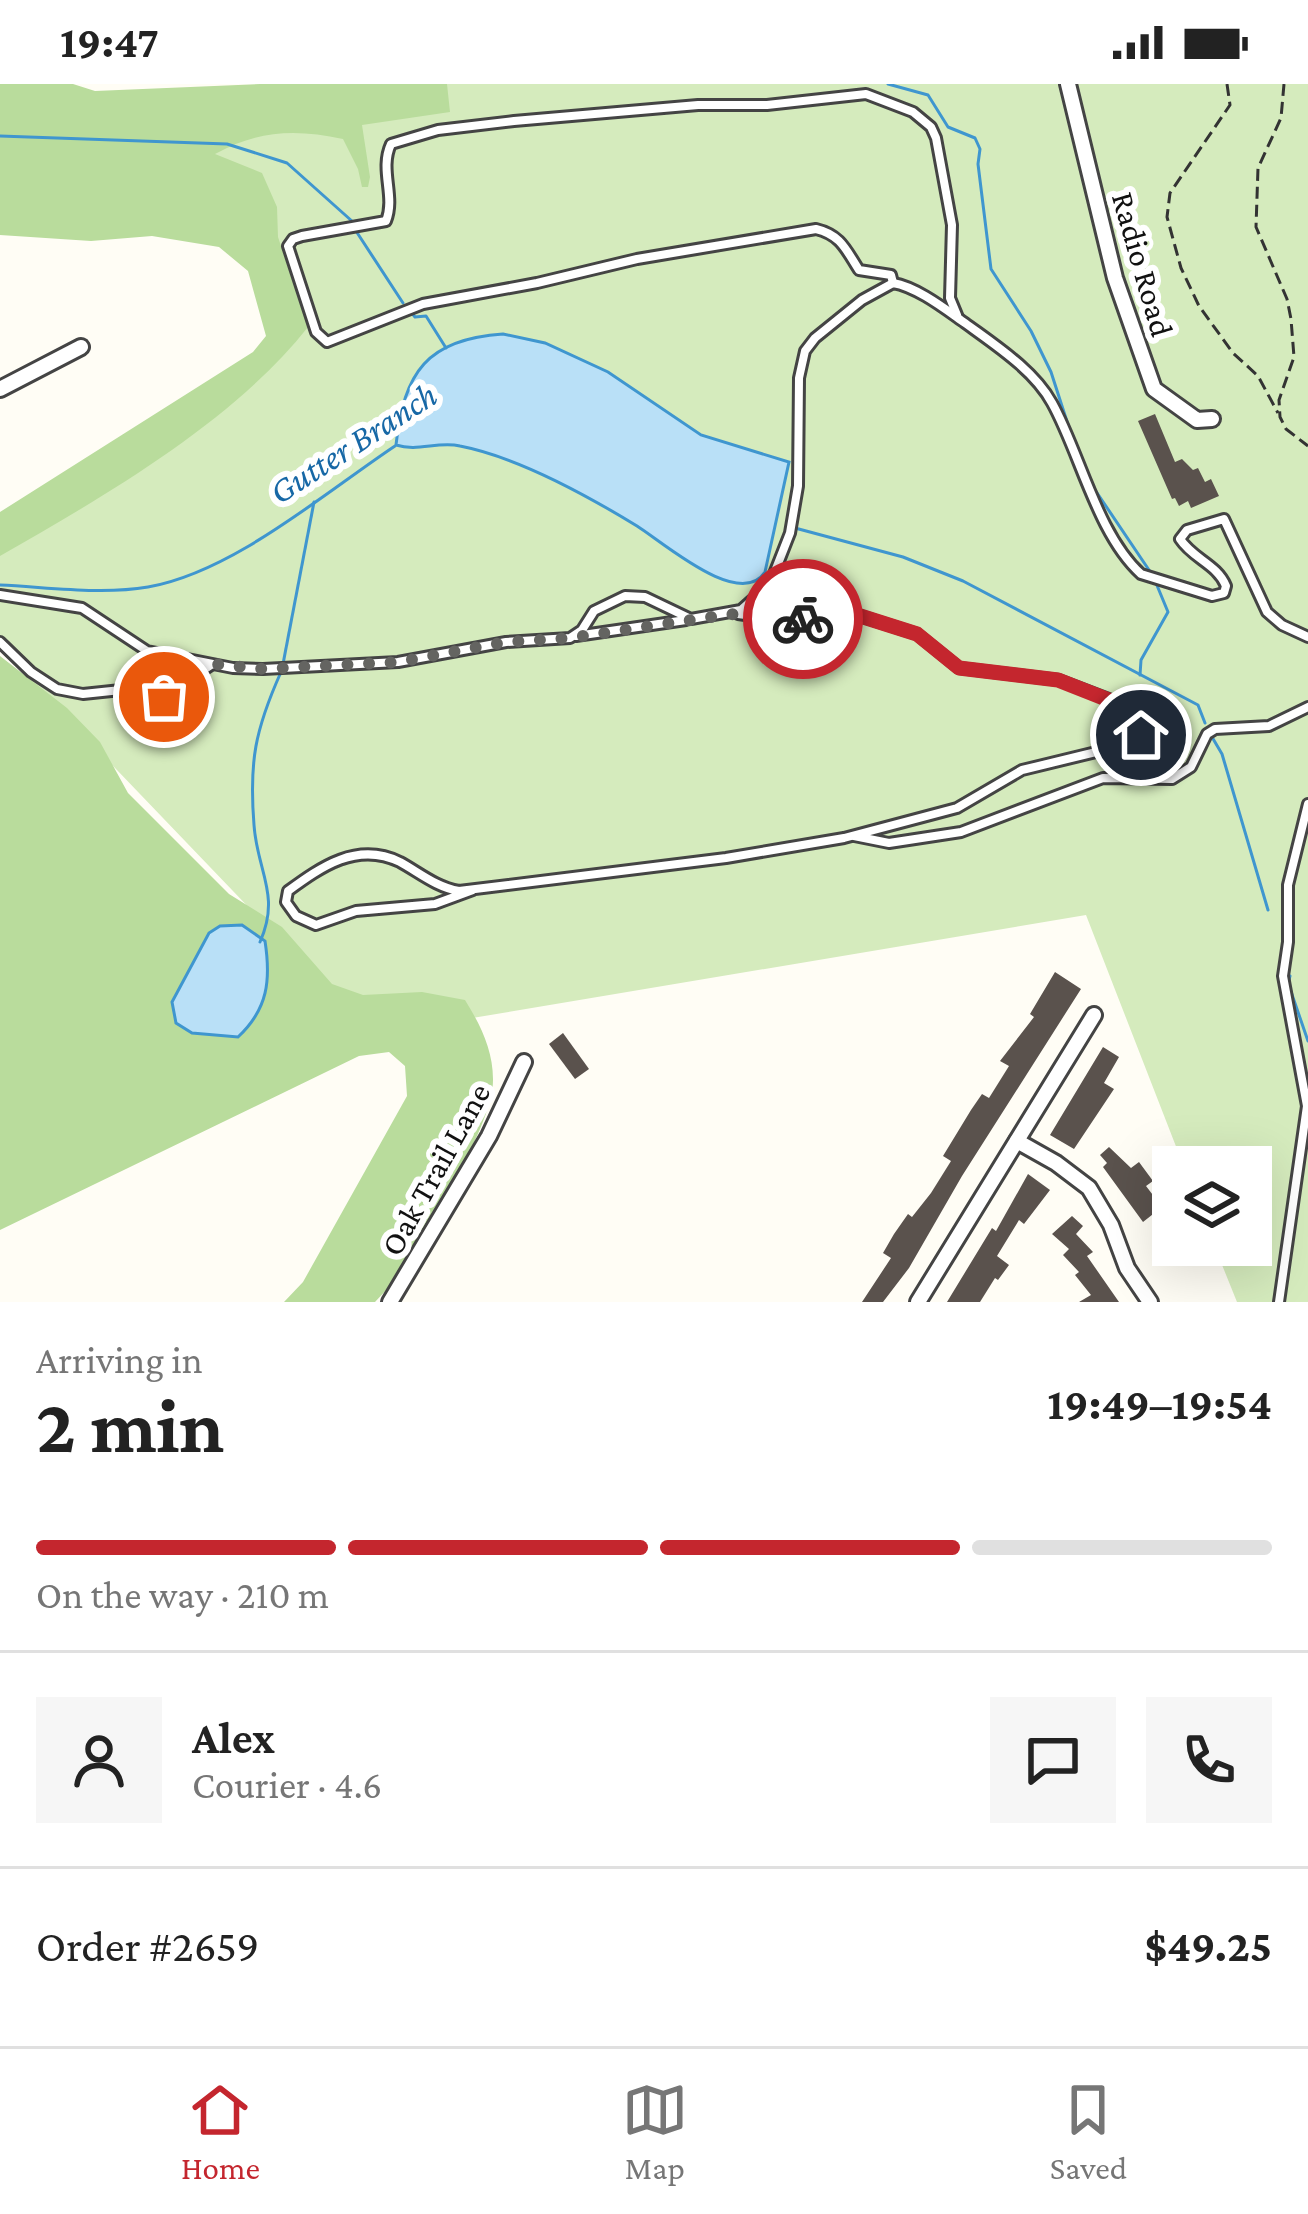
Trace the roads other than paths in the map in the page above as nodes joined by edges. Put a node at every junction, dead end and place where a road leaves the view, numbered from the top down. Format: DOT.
graph roads {
  1 [pos="1068,84"];
  2 [pos="893,283"];
  3 [pos="959,319"];
  4 [pos="81,347"];
  5 [pos="0,389"];
  6 [pos="1212,419"];
  7 [pos="0,595"];
  8 [pos="731,614"];
  9 [pos="691,619"];
  10 [pos="574,636"];
  11 [pos="1308,636"];
  12 [pos="0,642"];
  13 [pos="212,664"];
  14 [pos="1308,706"];
  15 [pos="1308,804"];
  16 [pos="853,836"];
  17 [pos="473,890"];
  18 [pos="1094,1015"];
  19 [pos="524,1062"];
  20 [pos="1017,1141"];
  21 [pos="390,1302"];
  22 [pos="918,1302"];
  23 [pos="1150,1302"];
  24 [pos="1279,1302"];
  1 -- 6 [label="street, Radio Road"];
  2 -- 3 [label="lane"];
  2 -- 3 [label="lane"];
  2 -- 8 [label="lane"];
  3 -- 11 [label="lane"];
  4 -- 5 [label="street"];
  7 -- 13 [label="lane"];
  8 -- 9 [label="lane"];
  8 -- 16 [label="lane"];
  9 -- 10 [label="lane"];
  9 -- 10 [label="lane"];
  10 -- 13 [label="lane"];
  12 -- 13 [label="lane"];
  14 -- 16 [label="lane"];
  15 -- 24 [label="lane"];
  16 -- 17 [label="lane"];
  17 -- 17 [label="lane"];
  18 -- 20 [label="street"];
  19 -- 21 [label="street, Oak Trail Lane"];
  20 -- 22 [label="street"];
  20 -- 23 [label="street"];
}
